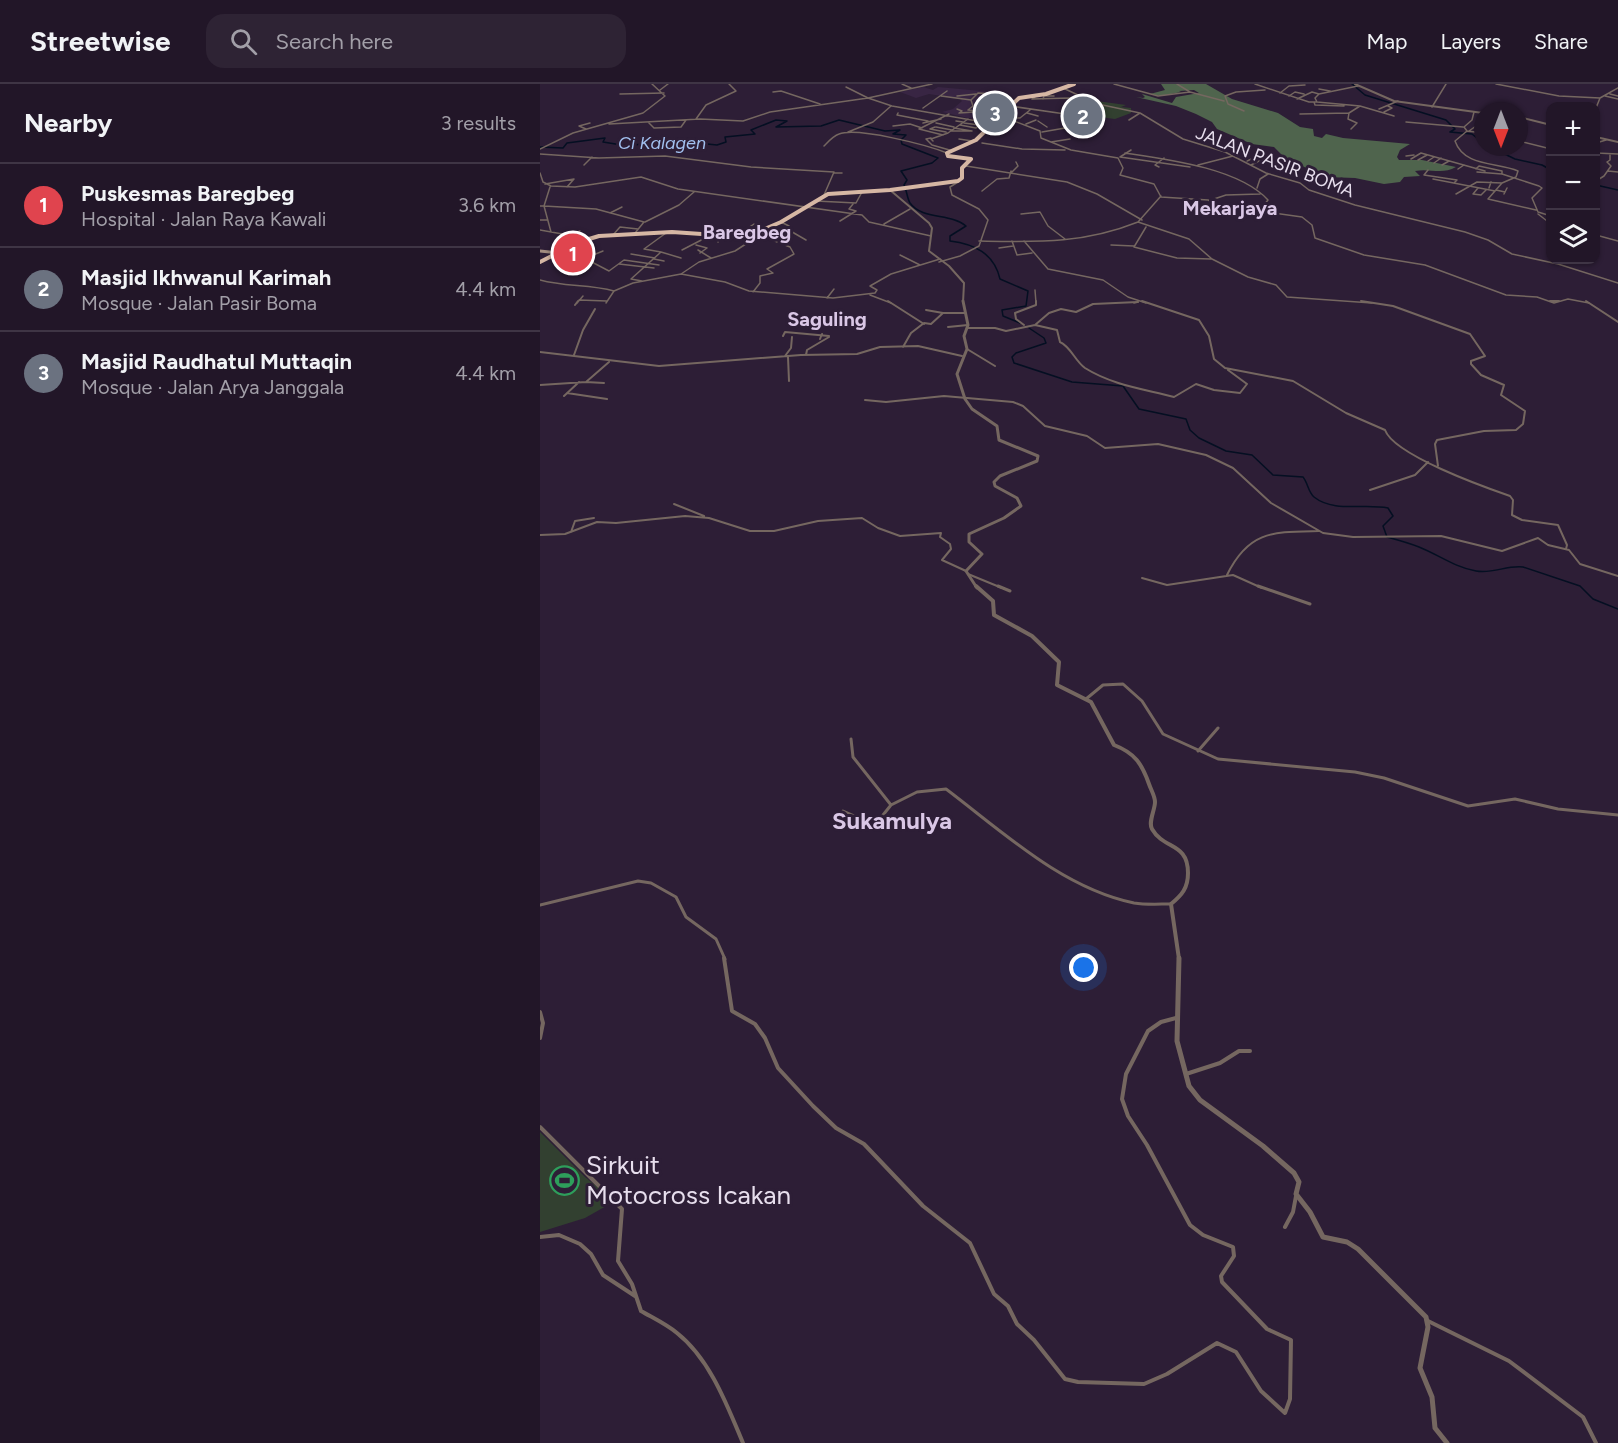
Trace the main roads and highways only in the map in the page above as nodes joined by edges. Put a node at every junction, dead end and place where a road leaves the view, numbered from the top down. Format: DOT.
graph roads {
  1 [pos="1074,84"];
  2 [pos="540,251"];
  3 [pos="559,253"];
  4 [pos="540,262"];
  1 -- 3 [label="highway"];
  2 -- 3 [label="main road"];
  3 -- 4 [label="highway"];
}
